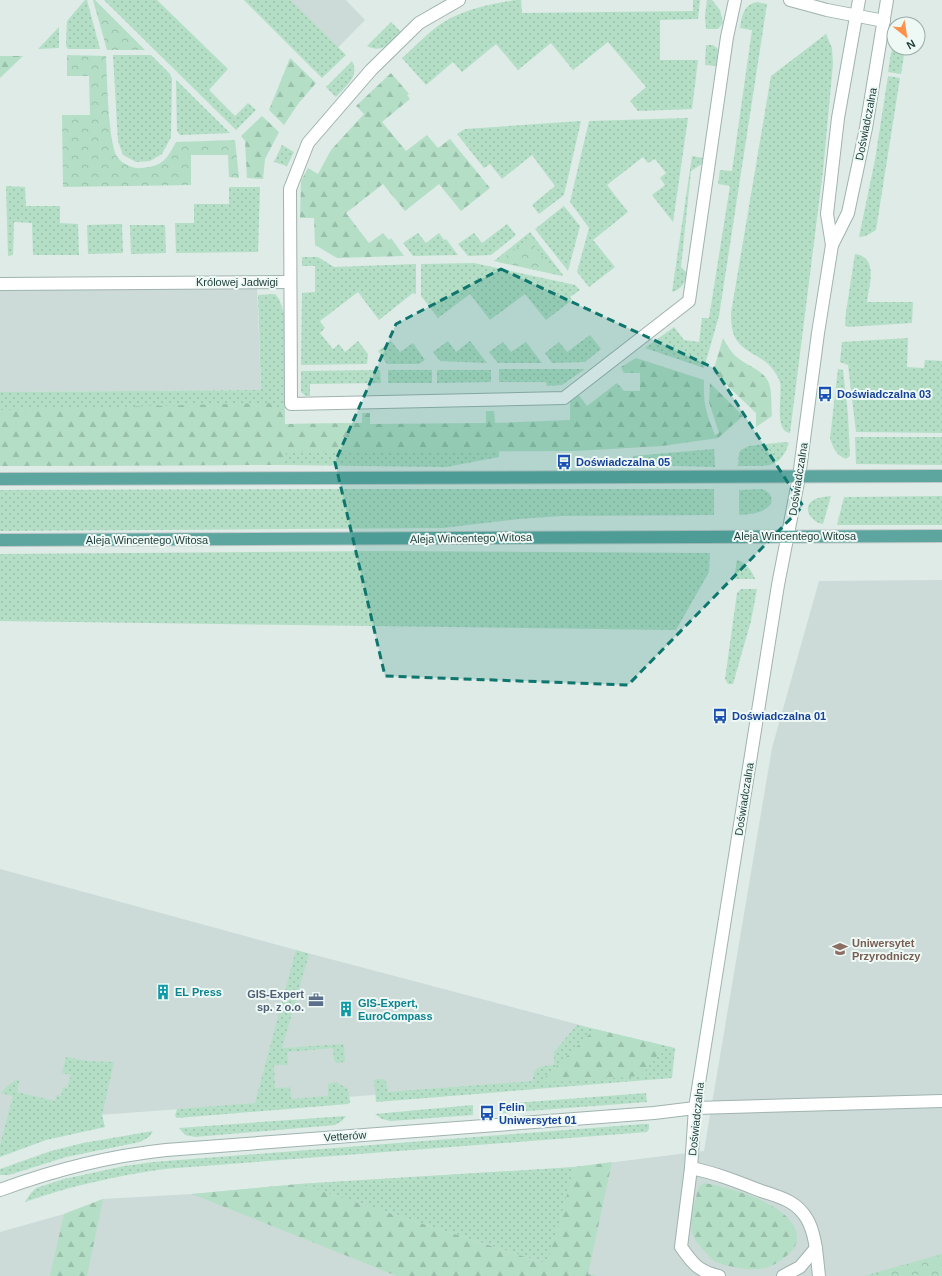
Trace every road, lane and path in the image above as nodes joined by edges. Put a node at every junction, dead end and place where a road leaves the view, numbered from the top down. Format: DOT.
graph roads {
  1 [pos="459,0"];
  2 [pos="735,0"];
  3 [pos="790,0"];
  4 [pos="828,0"];
  5 [pos="859,0"];
  6 [pos="887,0"];
  7 [pos="816,6"];
  8 [pos="856,16"];
  9 [pos="884,21"];
  10 [pos="832,245"];
  11 [pos="290,282"];
  12 [pos="0,284"];
  13 [pos="942,476"];
  14 [pos="799,477"];
  15 [pos="0,480"];
  16 [pos="788,536"];
  17 [pos="942,536"];
  18 [pos="0,540"];
  19 [pos="942,1101"];
  20 [pos="695,1108"];
  21 [pos="692,1168"];
  22 [pos="0,1190"];
  23 [pos="816,1248"];
  24 [pos="719,1276"];
  25 [pos="783,1276"];
  26 [pos="819,1276"];
  1 -- 11 [label="street, Królowej Jadwigi"];
  2 -- 11 [label="street"];
  3 -- 7 [label="street"];
  4 -- 7 [label="street"];
  5 -- 8 [label="street, Doświadczalna"];
  6 -- 9 [label="street, Doświadczalna"];
  7 -- 8 [label="street"];
  8 -- 9 [label="street"];
  8 -- 10 [label="street, Doświadczalna"];
  9 -- 10 [label="street, Doświadczalna"];
  10 -- 14 [label="street, Doświadczalna"];
  11 -- 12 [label="street, Królowej Jadwigi"];
  13 -- 14 [label="main road"];
  14 -- 15 [label="main road"];
  14 -- 16 [label="street, Doświadczalna"];
  16 -- 17 [label="main road, Aleja Wincentego Witosa"];
  16 -- 18 [label="main road, Aleja Wincentego Witosa"];
  16 -- 20 [label="street, Doświadczalna"];
  19 -- 20 [label="street, Vetterów"];
  20 -- 21 [label="street, Doświadczalna"];
  20 -- 22 [label="street, Vetterów"];
  21 -- 23 [label="street, Doświadczalna"];
  21 -- 24 [label="street"];
  23 -- 25 [label="street"];
  23 -- 26 [label="street, Doświadczalna"];
}
